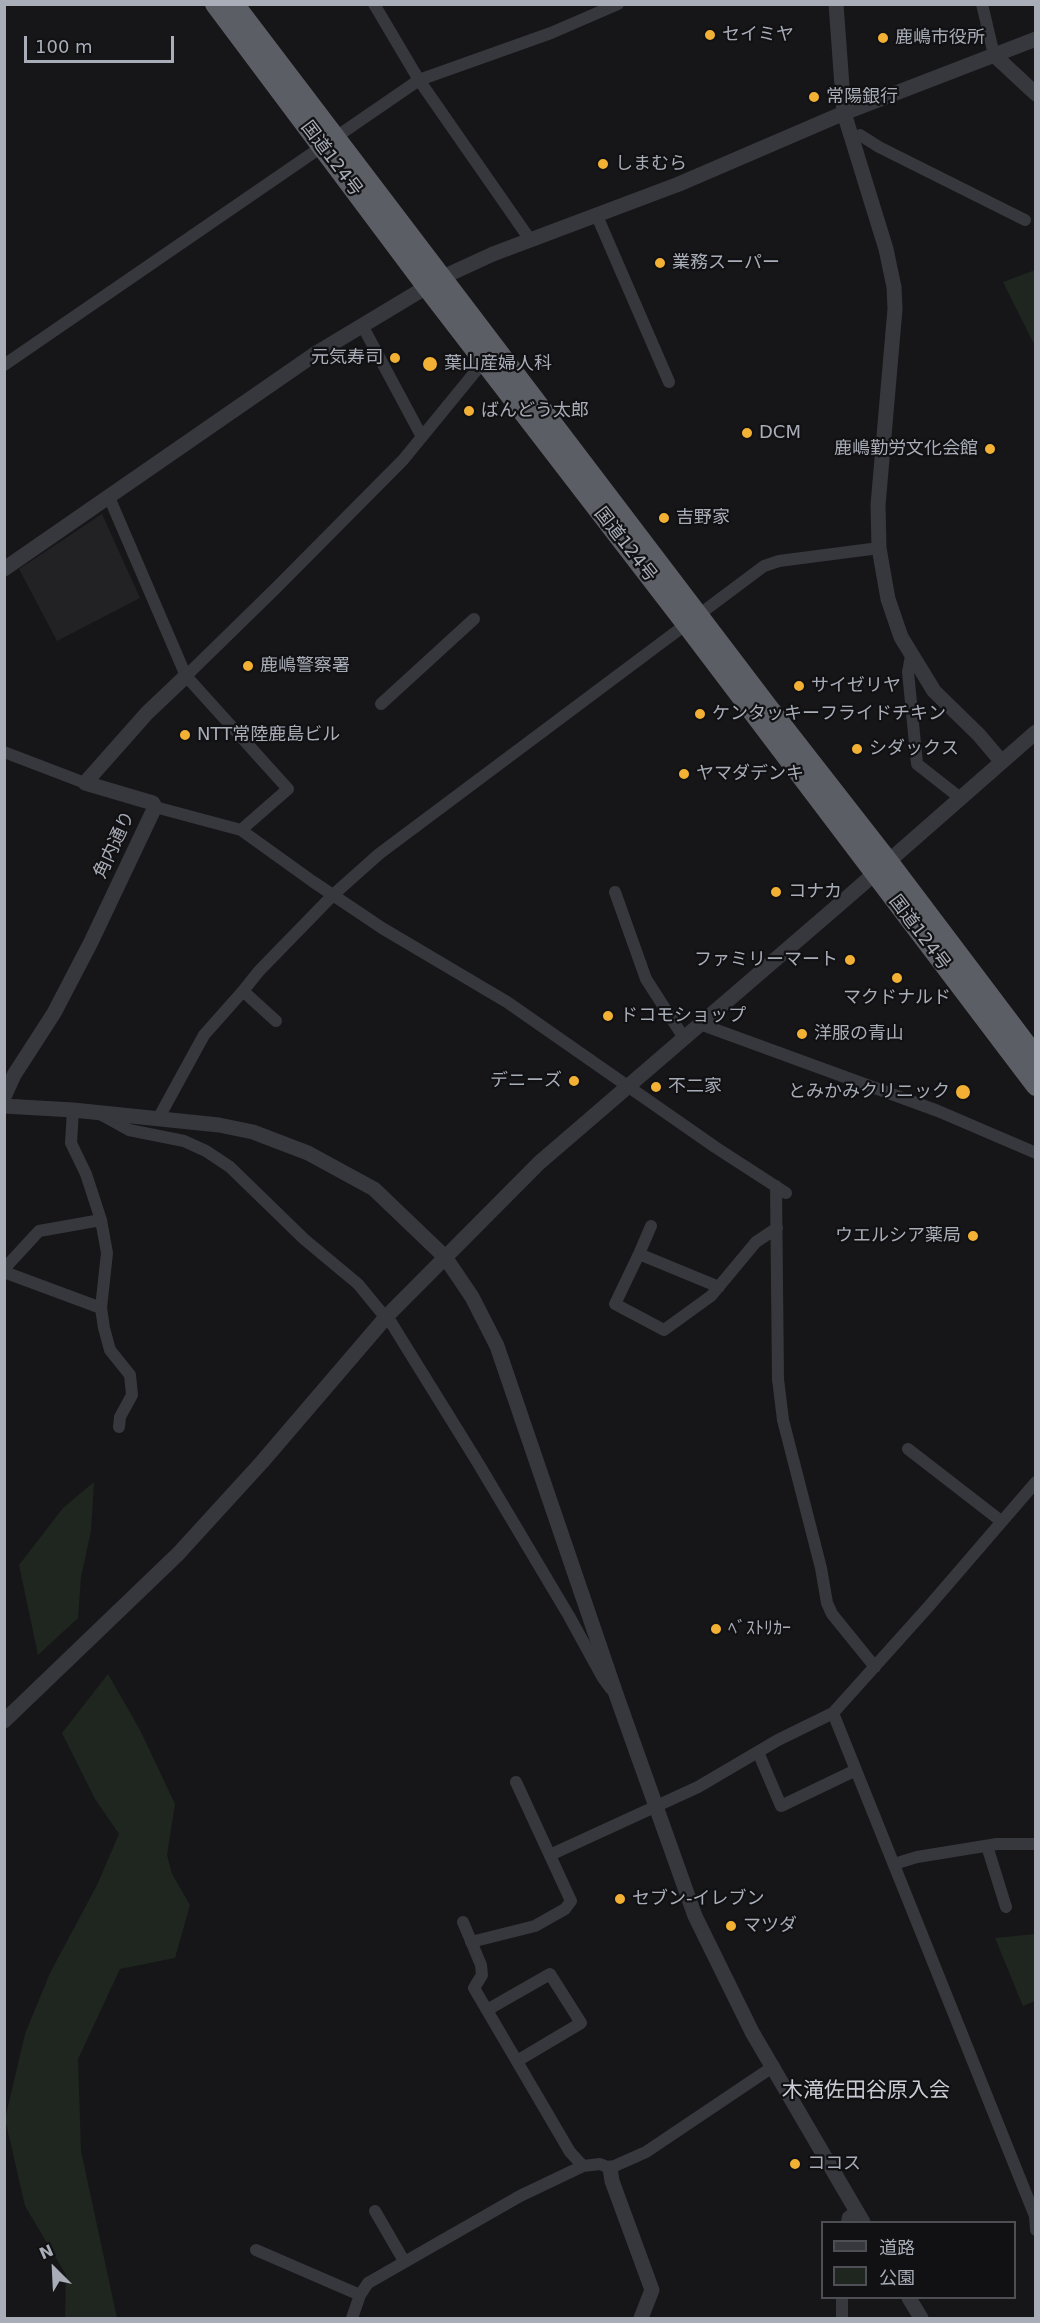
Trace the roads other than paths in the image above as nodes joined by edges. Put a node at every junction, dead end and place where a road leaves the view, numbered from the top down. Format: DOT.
graph roads {
  1 [pos="215,4"];
  2 [pos="234,4"];
  3 [pos="374,4"];
  4 [pos="618,4"];
  5 [pos="836,4"];
  6 [pos="982,4"];
  7 [pos="1035,39"];
  8 [pos="994,55"];
  9 [pos="419,80"];
  10 [pos="1035,94"];
  11 [pos="844,113"];
  12 [pos="860,135"];
  13 [pos="330,142"];
  14 [pos="597,216"];
  15 [pos="1025,220"];
  16 [pos="531,241"];
  17 [pos="434,282"];
  18 [pos="362,325"];
  19 [pos="484,361"];
  20 [pos="4,365"];
  21 [pos="669,382"];
  22 [pos="422,437"];
  23 [pos="109,497"];
  24 [pos="879,548"];
  25 [pos="4,569"];
  26 [pos="474,619"];
  27 [pos="692,620"];
  28 [pos="911,656"];
  29 [pos="186,676"];
  30 [pos="381,704"];
  31 [pos="1035,732"];
  32 [pos="4,752"];
  33 [pos="1001,761"];
  34 [pos="85,783"];
  35 [pos="959,798"];
  36 [pos="155,807"];
  37 [pos="241,830"];
  38 [pos="881,867"];
  39 [pos="615,892"];
  40 [pos="333,895"];
  41 [pos="243,991"];
  42 [pos="276,1021"];
  43 [pos="700,1024"];
  44 [pos="684,1038"];
  45 [pos="1035,1057"];
  46 [pos="1035,1086"];
  47 [pos="628,1087"];
  48 [pos="4,1097"];
  49 [pos="4,1106"];
  50 [pos="73,1110"];
  51 [pos="98,1113"];
  52 [pos="158,1119"];
  53 [pos="1035,1153"];
  54 [pos="101,1220"];
  55 [pos="651,1226"];
  56 [pos="777,1228"];
  57 [pos="639,1254"];
  58 [pos="445,1257"];
  59 [pos="4,1270"];
  60 [pos="718,1287"];
  61 [pos="101,1308"];
  62 [pos="387,1316"];
  63 [pos="119,1427"];
  64 [pos="908,1449"];
  65 [pos="1035,1482"];
  66 [pos="1000,1521"];
  67 [pos="874,1667"];
  68 [pos="617,1697"];
  69 [pos="833,1713"];
  70 [pos="4,1721"];
  71 [pos="758,1752"];
  72 [pos="856,1770"];
  73 [pos="516,1782"];
  74 [pos="657,1807"];
  75 [pos="1035,1844"];
  76 [pos="987,1846"];
  77 [pos="550,1855"];
  78 [pos="894,1864"];
  79 [pos="1006,1907"];
  80 [pos="462,1923"];
  81 [pos="471,1942"];
  82 [pos="487,2010"];
  83 [pos="517,2061"];
  84 [pos="774,2066"];
  85 [pos="583,2166"];
  86 [pos="610,2168"];
  87 [pos="375,2211"];
  88 [pos="855,2219"];
  89 [pos="1035,2230"];
  90 [pos="256,2250"];
  91 [pos="404,2261"];
  92 [pos="360,2295"];
  93 [pos="842,2299"];
  94 [pos="910,2299"];
  95 [pos="352,2319"];
  96 [pos="641,2319"];
  97 [pos="842,2319"];
  98 [pos="921,2319"];
  1 -- 13 [label="highway, 国道124号"];
  2 -- 13 [label="highway, 国道124号"];
  3 -- 9 [label="street"];
  4 -- 9 [label="street"];
  5 -- 11 [label="street"];
  6 -- 8 [label="street"];
  7 -- 8 [label="street"];
  8 -- 10 [label="street"];
  8 -- 11 [label="street"];
  9 -- 13 [label="street"];
  9 -- 16 [label="street"];
  11 -- 14 [label="street"];
  11 -- 24 [label="street"];
  12 -- 15 [label="street"];
  13 -- 17 [label="highway, 国道124号"];
  13 -- 20 [label="street"];
  14 -- 16 [label="street"];
  14 -- 21 [label="street"];
  16 -- 17 [label="street"];
  17 -- 18 [label="street"];
  17 -- 19 [label="highway, 国道124号"];
  17 -- 27 [label="highway, 国道124号"];
  18 -- 22 [label="street"];
  18 -- 23 [label="street"];
  19 -- 22 [label="street"];
  19 -- 27 [label="highway, 国道124号"];
  22 -- 29 [label="street"];
  23 -- 25 [label="street"];
  23 -- 29 [label="street"];
  24 -- 27 [label="street"];
  24 -- 28 [label="street"];
  26 -- 30 [label="street"];
  27 -- 38 [label="highway, 国道124号"];
  27 -- 40 [label="street"];
  28 -- 33 [label="street"];
  28 -- 35 [label="street"];
  29 -- 34 [label="street"];
  29 -- 37 [label="street"];
  31 -- 33 [label="street"];
  32 -- 34 [label="street"];
  33 -- 35 [label="street"];
  34 -- 36 [label="street, 角内通り"];
  35 -- 38 [label="street"];
  36 -- 37 [label="street"];
  36 -- 48 [label="street, 角内通り"];
  37 -- 40 [label="street"];
  38 -- 43 [label="street"];
  38 -- 45 [label="highway, 国道124号"];
  38 -- 46 [label="highway, 国道124号"];
  39 -- 44 [label="street"];
  40 -- 41 [label="street"];
  40 -- 47 [label="street"];
  41 -- 42 [label="street"];
  41 -- 52 [label="street"];
  43 -- 44 [label="street"];
  43 -- 53 [label="street"];
  44 -- 47 [label="street"];
  47 -- 56 [label="street"];
  47 -- 58 [label="street"];
  49 -- 50 [label="street"];
  50 -- 51 [label="street"];
  50 -- 54 [label="street"];
  51 -- 52 [label="street"];
  51 -- 62 [label="street"];
  52 -- 58 [label="street"];
  54 -- 59 [label="street"];
  54 -- 61 [label="street"];
  55 -- 57 [label="street"];
  56 -- 60 [label="street"];
  56 -- 67 [label="street"];
  57 -- 60 [label="street"];
  57 -- 60 [label="street"];
  58 -- 62 [label="street"];
  58 -- 68 [label="street"];
  59 -- 61 [label="street"];
  61 -- 63 [label="street"];
  62 -- 68 [label="street"];
  62 -- 70 [label="street"];
  64 -- 66 [label="street"];
  65 -- 66 [label="street"];
  66 -- 67 [label="street"];
  67 -- 69 [label="street"];
  68 -- 74 [label="street"];
  69 -- 71 [label="street"];
  69 -- 72 [label="street"];
  71 -- 72 [label="street"];
  71 -- 74 [label="street"];
  72 -- 78 [label="street"];
  73 -- 77 [label="street"];
  74 -- 77 [label="street"];
  74 -- 84 [label="street"];
  75 -- 76 [label="street"];
  76 -- 78 [label="street"];
  76 -- 79 [label="street"];
  77 -- 81 [label="street"];
  78 -- 89 [label="street"];
  80 -- 81 [label="street"];
  81 -- 82 [label="street"];
  82 -- 83 [label="street"];
  82 -- 83 [label="street"];
  83 -- 85 [label="street"];
  84 -- 86 [label="street"];
  84 -- 88 [label="street"];
  85 -- 86 [label="street"];
  85 -- 91 [label="street"];
  86 -- 96 [label="street"];
  87 -- 91 [label="street"];
  90 -- 92 [label="street"];
  91 -- 92 [label="street"];
  92 -- 95 [label="street"];
  93 -- 97 [label="street"];
  94 -- 98 [label="street"];
}
